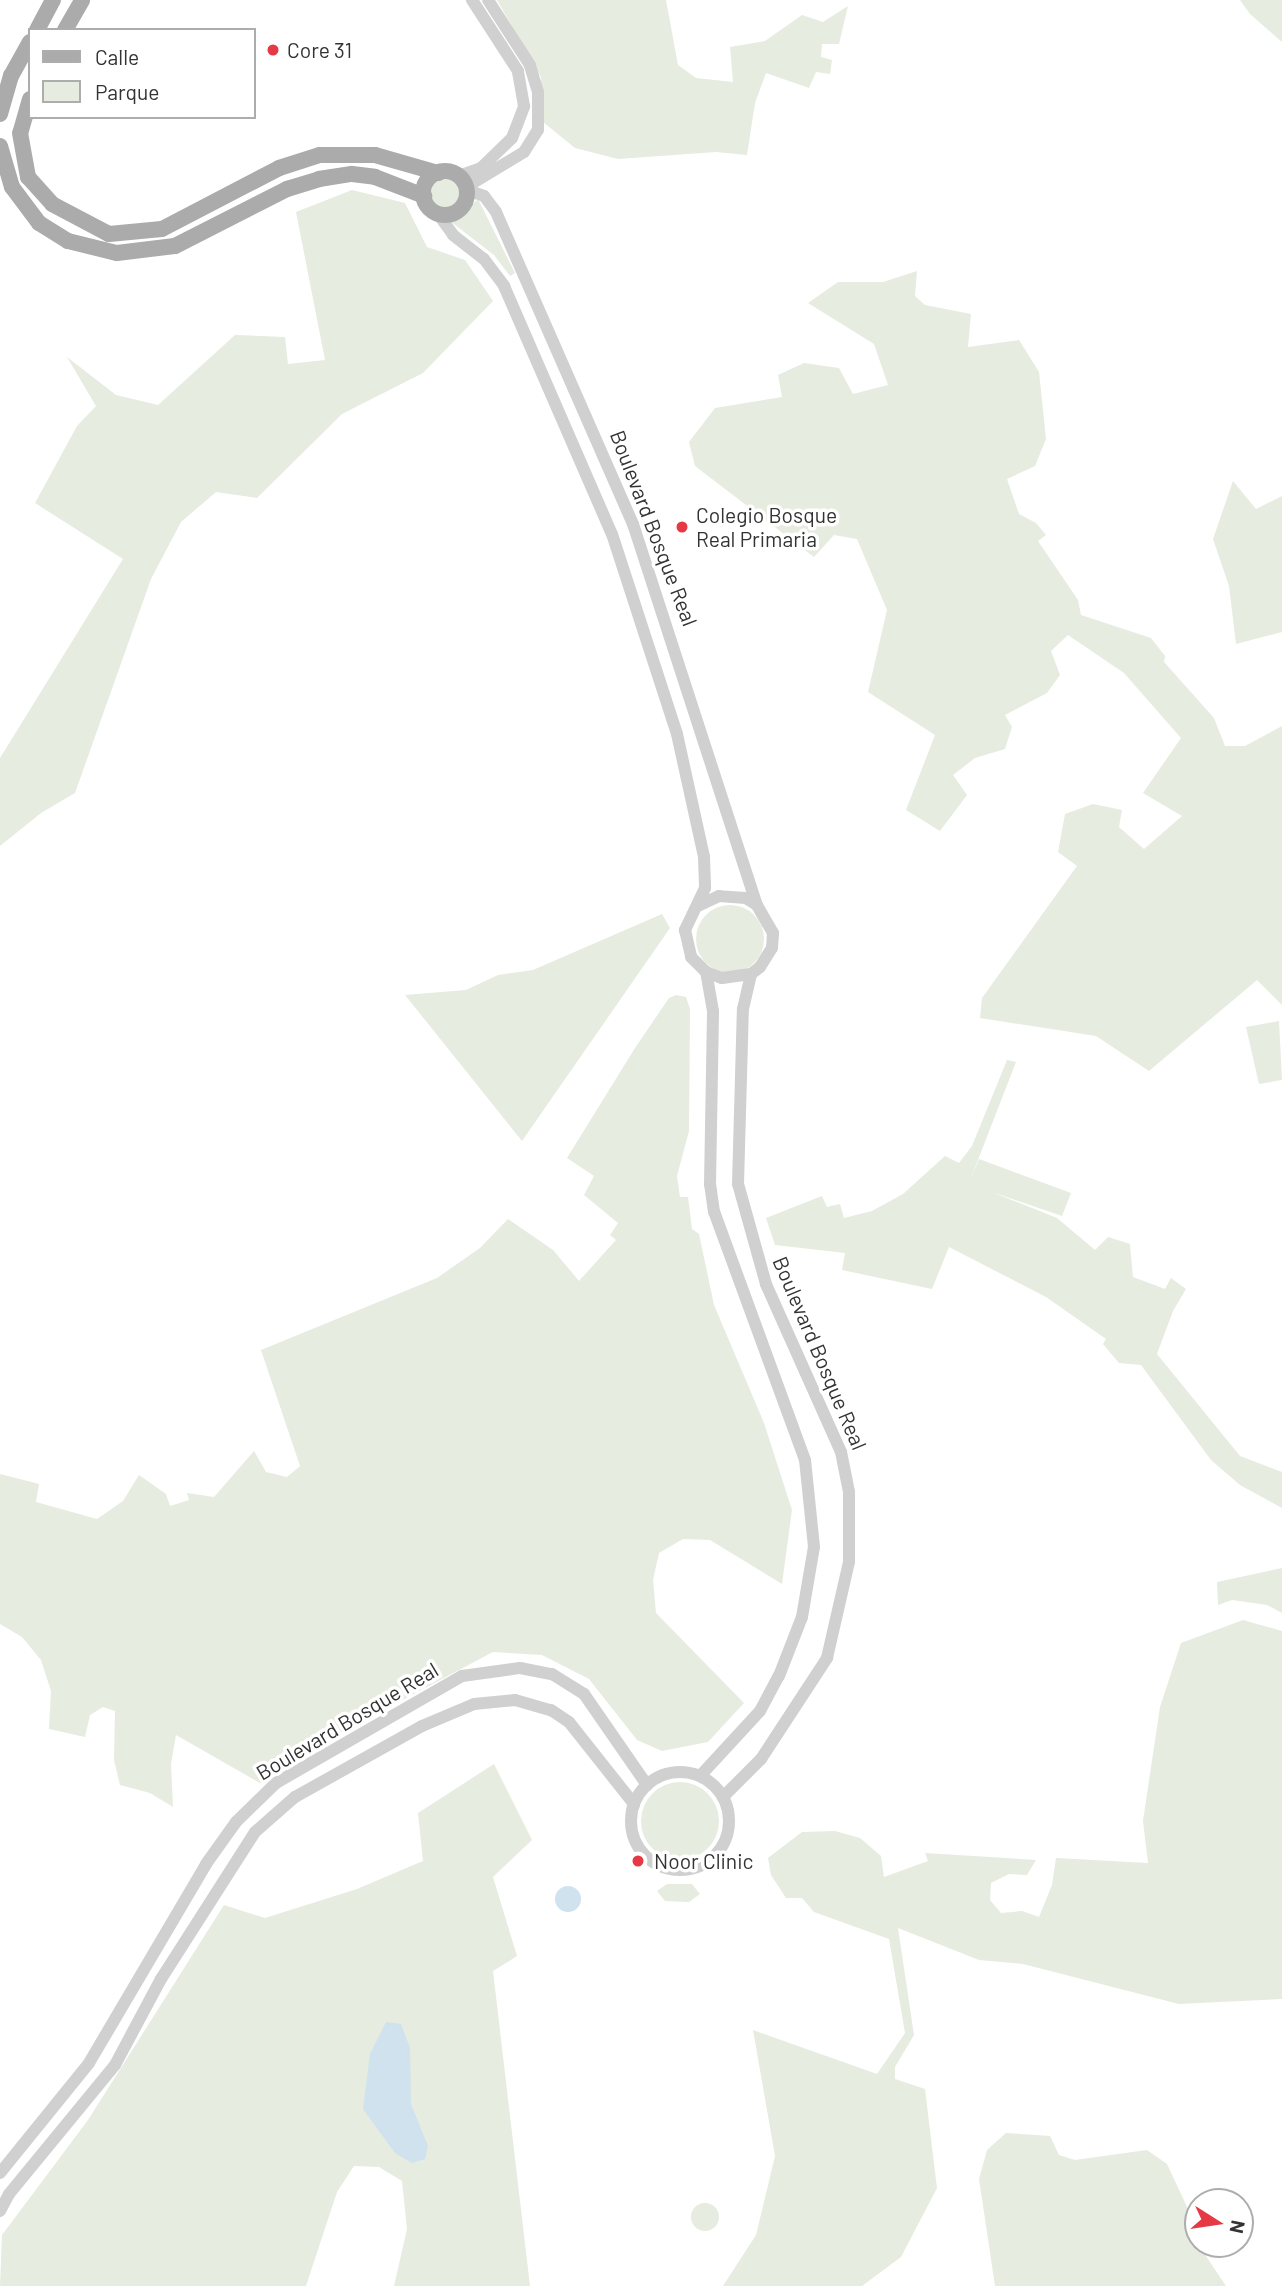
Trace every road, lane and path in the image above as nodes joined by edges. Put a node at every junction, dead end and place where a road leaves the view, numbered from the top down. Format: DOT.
graph roads {
  1 [pos="53,0"];
  2 [pos="82,0"];
  3 [pos="472,0"];
  4 [pos="488,0"];
  5 [pos="38,28"];
  6 [pos="66,28"];
  7 [pos="28,46"];
  8 [pos="28,106"];
  9 [pos="0,114"];
  10 [pos="0,146"];
  11 [pos="438,173"];
  12 [pos="464,185"];
  13 [pos="424,196"];
  14 [pos="439,214"];
  15 [pos="612,472"];
  16 [pos="592,482"];
  17 [pos="757,905"];
  18 [pos="698,906"];
  19 [pos="706,972"];
  20 [pos="751,974"];
  21 [pos="700,1776"];
  22 [pos="647,1784"];
  23 [pos="723,1797"];
  24 [pos="634,1804"];
  25 [pos="0,2173"];
  26 [pos="0,2211"];
  1 -- 5 [label="main road"];
  2 -- 6 [label="main road"];
  3 -- 12 [label="street"];
  4 -- 12 [label="street"];
  7 -- 9 [label="main road"];
  8 -- 11 [label="main road"];
  10 -- 13 [label="main road"];
  11 -- 12 [label="main road"];
  11 -- 13 [label="main road"];
  12 -- 14 [label="main road"];
  12 -- 15 [label="street, Boulevard Bosque Real"];
  13 -- 14 [label="main road"];
  14 -- 16 [label="street, Boulevard Bosque Real"];
  15 -- 16 [label="street"];
  15 -- 17 [label="street, Boulevard Bosque Real"];
  16 -- 18 [label="street, Boulevard Bosque Real"];
  17 -- 18 [label="street"];
  17 -- 20 [label="street"];
  18 -- 19 [label="street"];
  19 -- 20 [label="street"];
  19 -- 21 [label="street"];
  20 -- 23 [label="street, Boulevard Bosque Real"];
  21 -- 22 [label="street"];
  21 -- 23 [label="street"];
  22 -- 24 [label="street"];
  22 -- 25 [label="street, Boulevard Bosque Real"];
  23 -- 24 [label="street"];
  24 -- 26 [label="street, Boulevard Bosque Real"];
}
